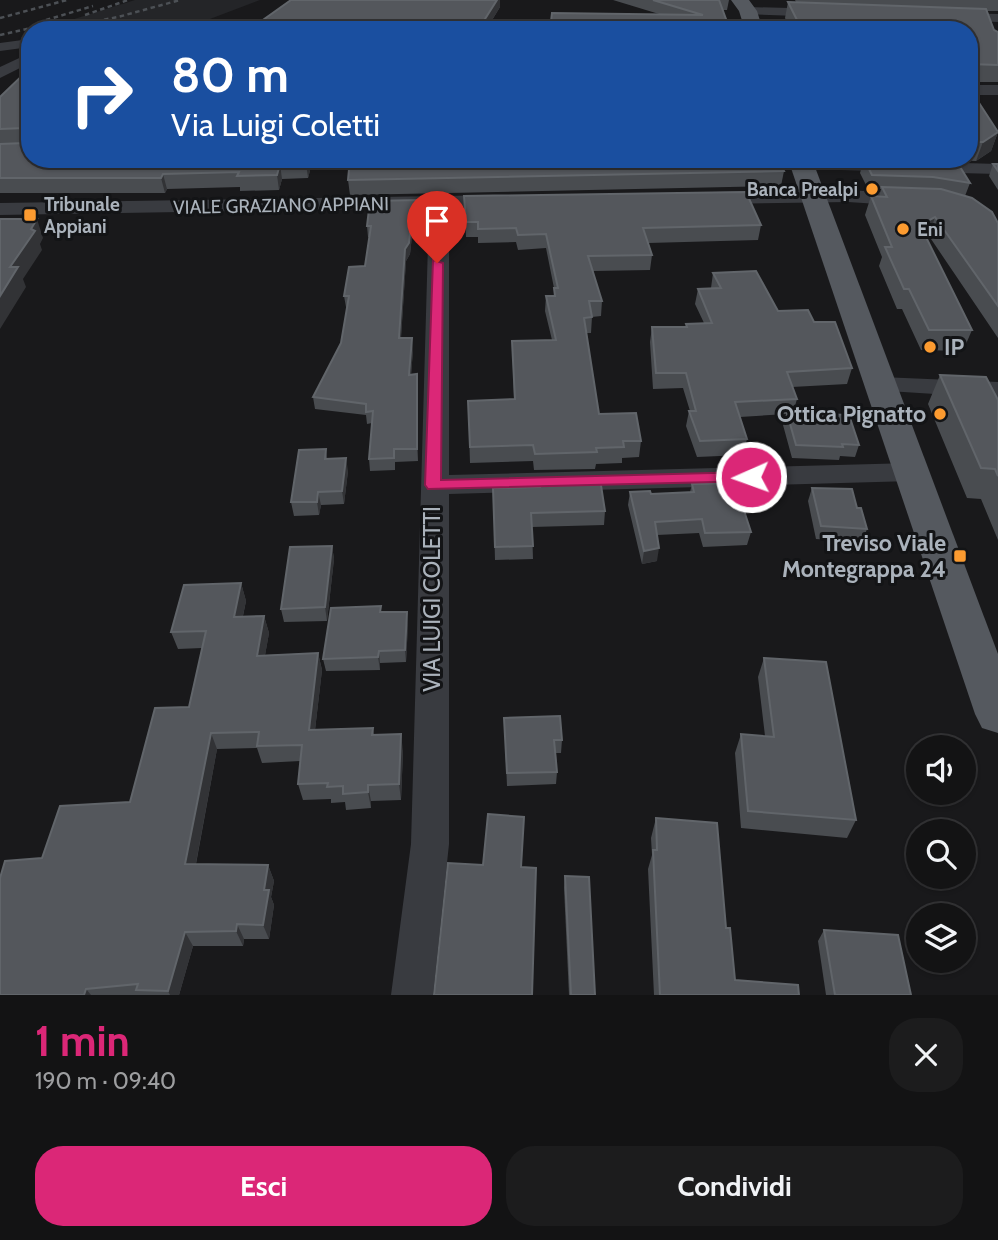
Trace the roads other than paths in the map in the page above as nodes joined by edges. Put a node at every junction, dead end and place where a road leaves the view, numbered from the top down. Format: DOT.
graph roads {
  1 [pos="746,4"];
  2 [pos="845,13"];
  3 [pos="936,16"];
  4 [pos="993,18"];
  5 [pos="751,21"];
  6 [pos="994,34"];
  7 [pos="21,44"];
  8 [pos="0,47"];
  9 [pos="21,62"];
  10 [pos="0,73"];
  11 [pos="978,90"];
  12 [pos="998,90"];
  13 [pos="802,168"];
  14 [pos="970,168"];
  15 [pos="998,169"];
  16 [pos="697,198"];
  17 [pos="814,198"];
  18 [pos="520,201"];
  19 [pos="932,201"];
  20 [pos="439,202"];
  21 [pos="0,209"];
  22 [pos="881,385"];
  23 [pos="998,390"];
  24 [pos="912,472"];
  25 [pos="433,485"];
  26 [pos="998,713"];
  27 [pos="412,995"];
  1 -- 2 [label="street"];
  1 -- 5 [label="main road"];
  3 -- 4 [label="street"];
  4 -- 6 [label="street"];
  7 -- 8 [label="street"];
  9 -- 10 [label="street"];
  11 -- 12 [label="street"];
  13 -- 17 [label="main road"];
  14 -- 15 [label="street"];
  16 -- 17 [label="street"];
  17 -- 19 [label="street"];
  17 -- 22 [label="main road"];
  18 -- 20 [label="street, VIALE GRAZIANO APPIANI"];
  20 -- 21 [label="street, VIALE GRAZIANO APPIANI"];
  20 -- 25 [label="street, VIA LUIGI COLETTI"];
  22 -- 23 [label="street"];
  22 -- 24 [label="main road"];
  24 -- 25 [label="street"];
  24 -- 26 [label="main road"];
  25 -- 27 [label="street, VIA LUIGI COLETTI"];
}
